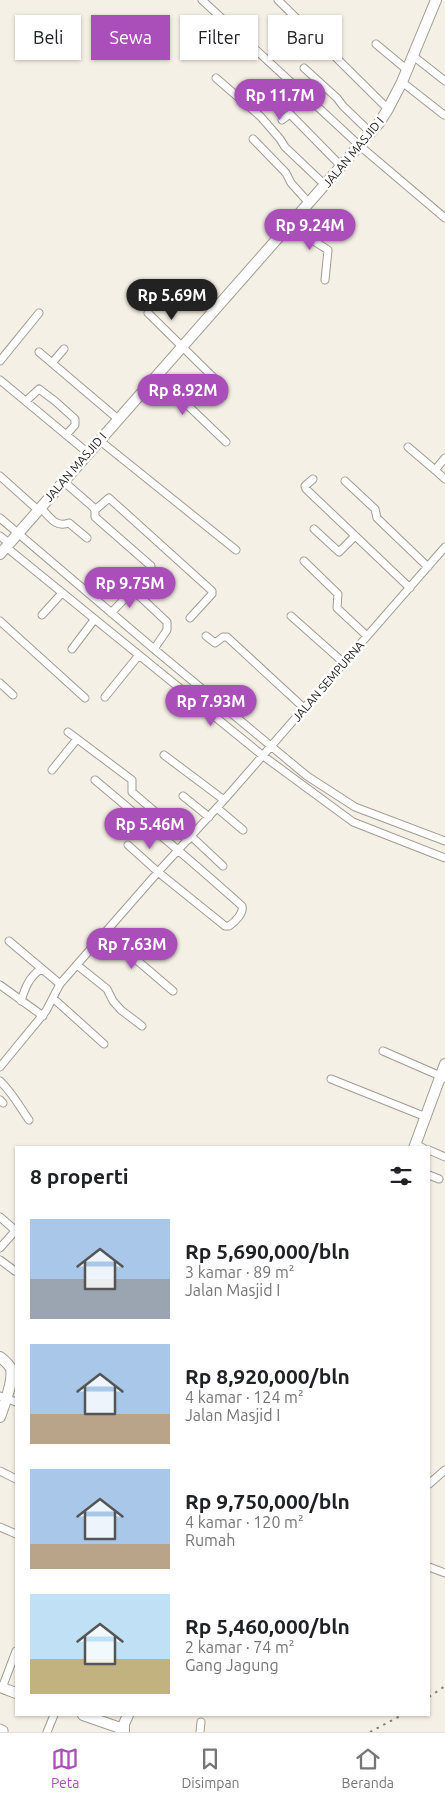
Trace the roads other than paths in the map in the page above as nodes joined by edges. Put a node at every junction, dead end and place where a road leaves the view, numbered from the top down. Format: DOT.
graph roads {
  1 [pos="202,0"];
  2 [pos="278,0"];
  3 [pos="436,0"];
  4 [pos="376,44"];
  5 [pos="412,55"];
  6 [pos="304,68"];
  7 [pos="406,69"];
  8 [pos="216,78"];
  9 [pos="445,81"];
  10 [pos="402,82"];
  11 [pos="388,109"];
  12 [pos="444,115"];
  13 [pos="282,120"];
  14 [pos="371,133"];
  15 [pos="253,139"];
  16 [pos="360,146"];
  17 [pos="342,167"];
  18 [pos="325,185"];
  19 [pos="309,203"];
  20 [pos="445,218"];
  21 [pos="290,225"];
  22 [pos="325,280"];
  23 [pos="39,313"];
  24 [pos="148,313"];
  25 [pos="182,346"];
  26 [pos="64,350"];
  27 [pos="39,352"];
  28 [pos="0,361"];
  29 [pos="52,363"];
  30 [pos="156,375"];
  31 [pos="0,380"];
  32 [pos="223,396"];
  33 [pos="26,401"];
  34 [pos="118,418"];
  35 [pos="66,435"];
  36 [pos="99,440"];
  37 [pos="226,442"];
  38 [pos="408,447"];
  39 [pos="88,453"];
  40 [pos="445,458"];
  41 [pos="435,470"];
  42 [pos="0,476"];
  43 [pos="313,479"];
  44 [pos="445,479"];
  45 [pos="345,481"];
  46 [pos="63,482"];
  47 [pos="39,509"];
  48 [pos="95,510"];
  49 [pos="0,518"];
  50 [pos="314,529"];
  51 [pos="0,536"];
  52 [pos="354,537"];
  53 [pos="87,538"];
  54 [pos="10,542"];
  55 [pos="445,547"];
  56 [pos="236,550"];
  57 [pos="304,561"];
  58 [pos="428,566"];
  59 [pos="410,588"];
  60 [pos="132,590"];
  61 [pos="62,593"];
  62 [pos="111,613"];
  63 [pos="42,615"];
  64 [pos="291,616"];
  65 [pos="190,618"];
  66 [pos="94,620"];
  67 [pos="0,621"];
  68 [pos="206,636"];
  69 [pos="366,636"];
  70 [pos="72,649"];
  71 [pos="154,649"];
  72 [pos="140,655"];
  73 [pos="344,663"];
  74 [pos="181,673"];
  75 [pos="174,681"];
  76 [pos="0,683"];
  77 [pos="13,694"];
  78 [pos="105,697"];
  79 [pos="85,698"];
  80 [pos="304,708"];
  81 [pos="68,732"];
  82 [pos="77,739"];
  83 [pos="266,751"];
  84 [pos="164,755"];
  85 [pos="52,770"];
  86 [pos="94,780"];
  87 [pos="183,796"];
  88 [pos="224,800"];
  89 [pos="217,808"];
  90 [pos="209,817"];
  91 [pos="243,830"];
  92 [pos="189,838"];
  93 [pos="445,841"];
  94 [pos="128,845"];
  95 [pos="179,850"];
  96 [pos="445,858"];
  97 [pos="223,866"];
  98 [pos="158,872"];
  99 [pos="105,933"];
  100 [pos="9,941"];
  101 [pos="77,965"];
  102 [pos="41,969"];
  103 [pos="60,984"];
  104 [pos="0,985"];
  105 [pos="173,991"];
  106 [pos="54,999"];
  107 [pos="21,1001"];
  108 [pos="43,1016"];
  109 [pos="142,1026"];
  110 [pos="104,1044"];
  111 [pos="383,1051"];
  112 [pos="445,1064"];
  113 [pos="0,1067"];
  114 [pos="443,1077"];
  115 [pos="331,1079"];
  116 [pos="0,1081"];
  117 [pos="426,1117"];
  118 [pos="29,1120"];
  119 [pos="418,1146"];
  120 [pos="430,1150"];
  121 [pos="445,1156"];
  122 [pos="430,1175"];
  123 [pos="438,1179"];
  124 [pos="0,1218"];
  125 [pos="15,1230"];
  126 [pos="15,1232"];
  127 [pos="0,1248"];
  128 [pos="0,1260"];
  129 [pos="15,1271"];
  130 [pos="0,1357"];
  131 [pos="14,1369"];
  132 [pos="8,1399"];
  133 [pos="0,1417"];
  134 [pos="445,1470"];
  135 [pos="0,1471"];
  136 [pos="15,1478"];
  137 [pos="430,1483"];
  138 [pos="0,1527"];
  139 [pos="15,1534"];
  140 [pos="430,1567"];
  141 [pos="445,1573"];
  142 [pos="15,1653"];
  143 [pos="1,1688"];
  144 [pos="15,1693"];
  145 [pos="54,1716"];
  146 [pos="86,1716"];
  147 [pos="128,1716"];
  148 [pos="201,1722"];
  149 [pos="0,1728"];
  150 [pos="124,1730"];
  151 [pos="4,1732"];
  152 [pos="47,1732"];
  153 [pos="200,1732"];
  1 -- 16 [label="street"];
  2 -- 11 [label="street"];
  3 -- 5 [label="main road, JALAN MASJID I"];
  4 -- 7 [label="street"];
  5 -- 7 [label="main road, JALAN MASJID I"];
  5 -- 9 [label="street"];
  6 -- 14 [label="street"];
  7 -- 10 [label="main road, JALAN MASJID I"];
  8 -- 18 [label="street"];
  10 -- 11 [label="main road, JALAN MASJID I"];
  10 -- 12 [label="street"];
  11 -- 14 [label="main road, JALAN MASJID I"];
  13 -- 17 [label="street"];
  14 -- 16 [label="main road, JALAN MASJID I"];
  15 -- 19 [label="street"];
  16 -- 17 [label="main road, JALAN MASJID I"];
  16 -- 20 [label="street"];
  17 -- 18 [label="main road, JALAN MASJID I"];
  18 -- 19 [label="main road, JALAN MASJID I"];
  19 -- 21 [label="main road, JALAN MASJID I"];
  21 -- 22 [label="street"];
  21 -- 25 [label="main road, JALAN MASJID I"];
  23 -- 28 [label="street"];
  24 -- 25 [label="street"];
  25 -- 30 [label="main road, JALAN MASJID I"];
  25 -- 32 [label="street"];
  26 -- 29 [label="street"];
  27 -- 29 [label="street"];
  29 -- 34 [label="street"];
  30 -- 34 [label="main road, JALAN MASJID I"];
  30 -- 37 [label="street"];
  31 -- 33 [label="street"];
  33 -- 35 [label="street"];
  33 -- 35 [label="street"];
  34 -- 36 [label="main road, JALAN MASJID I"];
  35 -- 39 [label="street"];
  36 -- 39 [label="main road, JALAN MASJID I"];
  36 -- 56 [label="street"];
  38 -- 41 [label="street"];
  39 -- 46 [label="main road, JALAN MASJID I"];
  40 -- 41 [label="street"];
  41 -- 44 [label="street"];
  42 -- 47 [label="street"];
  43 -- 52 [label="street"];
  45 -- 58 [label="street"];
  46 -- 47 [label="main road, JALAN MASJID I"];
  46 -- 48 [label="street"];
  47 -- 53 [label="street"];
  47 -- 54 [label="main road, JALAN MASJID I"];
  48 -- 60 [label="street"];
  48 -- 65 [label="street"];
  49 -- 54 [label="street"];
  50 -- 52 [label="street"];
  51 -- 54 [label="street"];
  52 -- 59 [label="street"];
  54 -- 61 [label="street"];
  54 -- 62 [label="street"];
  55 -- 58 [label="street, JALAN SEMPURNA"];
  57 -- 69 [label="street"];
  58 -- 59 [label="street, JALAN SEMPURNA"];
  59 -- 69 [label="street, JALAN SEMPURNA"];
  60 -- 62 [label="street"];
  60 -- 71 [label="street"];
  61 -- 63 [label="street"];
  61 -- 66 [label="street"];
  62 -- 71 [label="street"];
  64 -- 73 [label="street"];
  66 -- 70 [label="street"];
  66 -- 72 [label="street"];
  67 -- 79 [label="street"];
  68 -- 80 [label="street"];
  69 -- 73 [label="street, JALAN SEMPURNA"];
  71 -- 74 [label="street"];
  72 -- 75 [label="street"];
  72 -- 78 [label="street"];
  73 -- 80 [label="street, JALAN SEMPURNA"];
  74 -- 75 [label="street"];
  74 -- 83 [label="street"];
  75 -- 83 [label="street"];
  76 -- 77 [label="street"];
  80 -- 83 [label="street, JALAN SEMPURNA"];
  81 -- 82 [label="street"];
  82 -- 85 [label="street"];
  82 -- 92 [label="street"];
  83 -- 88 [label="street, JALAN SEMPURNA"];
  83 -- 93 [label="street"];
  83 -- 96 [label="street"];
  84 -- 88 [label="street"];
  86 -- 95 [label="street"];
  87 -- 90 [label="street"];
  88 -- 89 [label="street, JALAN SEMPURNA"];
  89 -- 90 [label="street, JALAN SEMPURNA"];
  89 -- 91 [label="street"];
  90 -- 92 [label="street, JALAN SEMPURNA"];
  92 -- 95 [label="street, JALAN SEMPURNA"];
  92 -- 97 [label="street"];
  94 -- 98 [label="street"];
  95 -- 98 [label="street, JALAN SEMPURNA"];
  95 -- 98 [label="street"];
  98 -- 99 [label="street, JALAN SEMPURNA"];
  99 -- 101 [label="street, JALAN SEMPURNA"];
  99 -- 105 [label="street"];
  100 -- 102 [label="street"];
  101 -- 103 [label="street, JALAN SEMPURNA"];
  101 -- 109 [label="street"];
  102 -- 103 [label="street"];
  102 -- 107 [label="street"];
  103 -- 106 [label="street, JALAN SEMPURNA"];
  104 -- 107 [label="street"];
  106 -- 108 [label="street, JALAN SEMPURNA"];
  106 -- 110 [label="street"];
  107 -- 108 [label="street"];
  108 -- 113 [label="street, JALAN SEMPURNA"];
  111 -- 114 [label="street"];
  112 -- 114 [label="main road"];
  114 -- 117 [label="main road"];
  115 -- 117 [label="street"];
  116 -- 118 [label="street"];
  117 -- 119 [label="main road"];
  120 -- 121 [label="street"];
  122 -- 123 [label="street"];
  124 -- 125 [label="street"];
  126 -- 127 [label="street"];
  128 -- 129 [label="street"];
  130 -- 131 [label="main road"];
  131 -- 132 [label="main road"];
  132 -- 133 [label="main road"];
  134 -- 137 [label="street"];
  135 -- 136 [label="street"];
  138 -- 139 [label="street"];
  140 -- 141 [label="street"];
  142 -- 143 [label="street"];
  143 -- 144 [label="main road"];
  145 -- 152 [label="street"];
  146 -- 150 [label="main road"];
  147 -- 150 [label="main road"];
  148 -- 153 [label="street"];
  149 -- 151 [label="street"];
}
